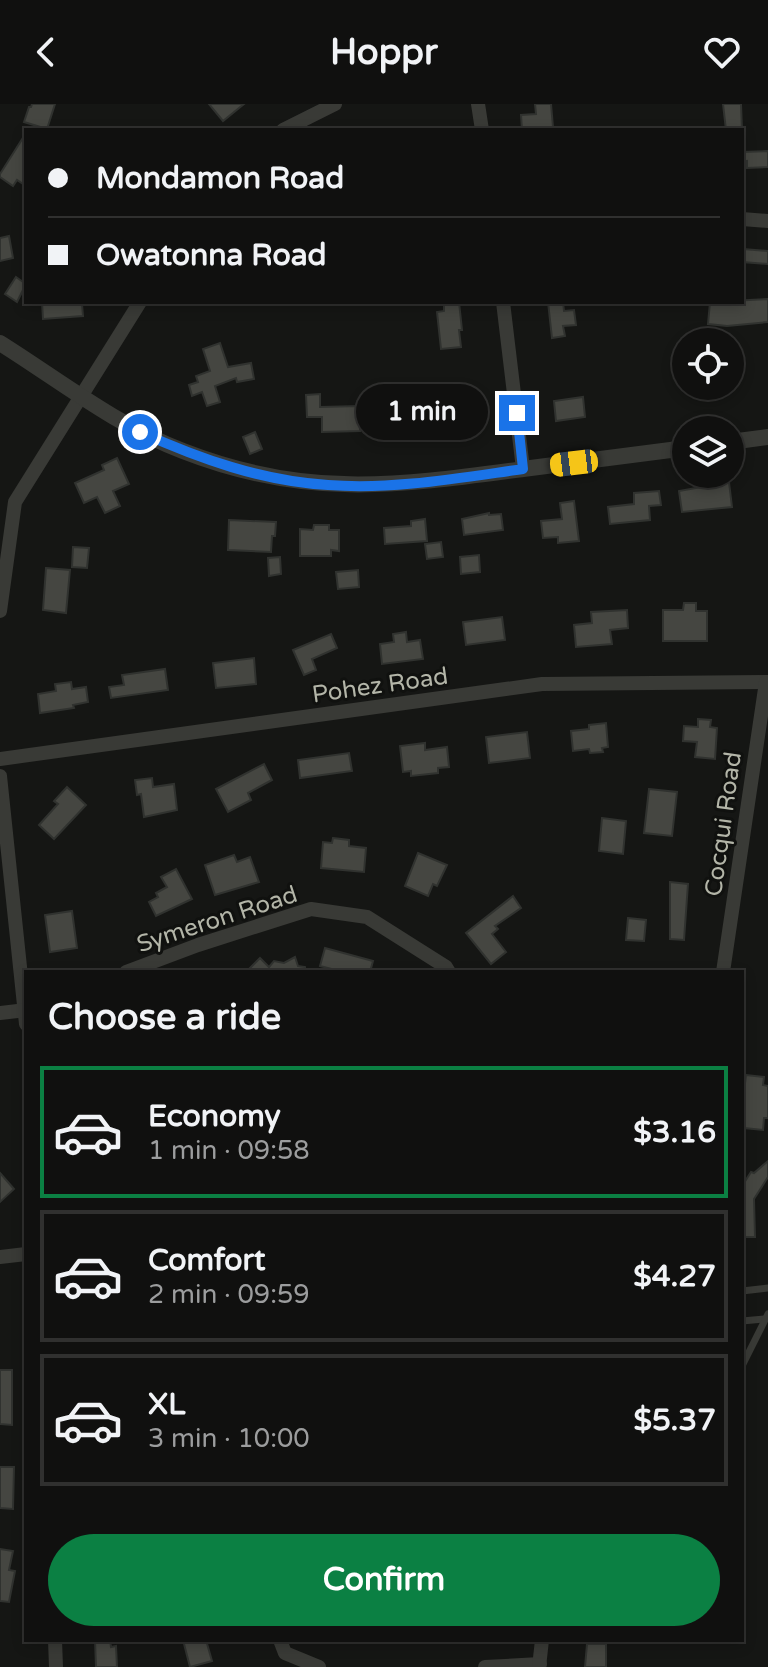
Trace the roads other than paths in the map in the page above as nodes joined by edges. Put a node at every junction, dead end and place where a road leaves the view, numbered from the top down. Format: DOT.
graph roads {
  1 [pos="335,104"];
  2 [pos="478,104"];
  3 [pos="287,128"];
  4 [pos="482,128"];
  5 [pos="744,219"];
  6 [pos="768,221"];
  7 [pos="139,304"];
  8 [pos="503,304"];
  9 [pos="0,343"];
  10 [pos="80,395"];
  11 [pos="768,437"];
  12 [pos="744,440"];
  13 [pos="672,450"];
  14 [pos="523,469"];
  15 [pos="0,611"];
  16 [pos="767,682"];
  17 [pos="0,759"];
  18 [pos="0,776"];
  19 [pos="131,970"];
  20 [pos="448,970"];
  21 [pos="723,970"];
  22 [pos="24,1005"];
  23 [pos="0,1013"];
  24 [pos="24,1015"];
  25 [pos="24,1254"];
  26 [pos="0,1257"];
  27 [pos="768,1288"];
  28 [pos="744,1291"];
  29 [pos="767,1317"];
  30 [pos="744,1321"];
  31 [pos="744,1362"];
  32 [pos="55,1642"];
  33 [pos="281,1642"];
  34 [pos="542,1642"];
  35 [pos="540,1666"];
  36 [pos="56,1667"];
  37 [pos="319,1667"];
  38 [pos="485,1667"];
  1 -- 3 [label="street"];
  2 -- 4 [label="street"];
  5 -- 6 [label="street"];
  7 -- 10 [label="street"];
  8 -- 14 [label="street"];
  9 -- 10 [label="street"];
  10 -- 14 [label="street"];
  10 -- 15 [label="street"];
  11 -- 12 [label="street"];
  13 -- 14 [label="street"];
  16 -- 17 [label="street, Pohez Road"];
  16 -- 21 [label="street, Cocqui Road"];
  18 -- 22 [label="street"];
  19 -- 20 [label="street, Symeron Road"];
  23 -- 24 [label="street"];
  25 -- 26 [label="street"];
  27 -- 28 [label="lane"];
  29 -- 30 [label="lane"];
  29 -- 31 [label="lane"];
  32 -- 36 [label="street"];
  33 -- 37 [label="street"];
  34 -- 35 [label="street"];
  35 -- 38 [label="street"];
}
